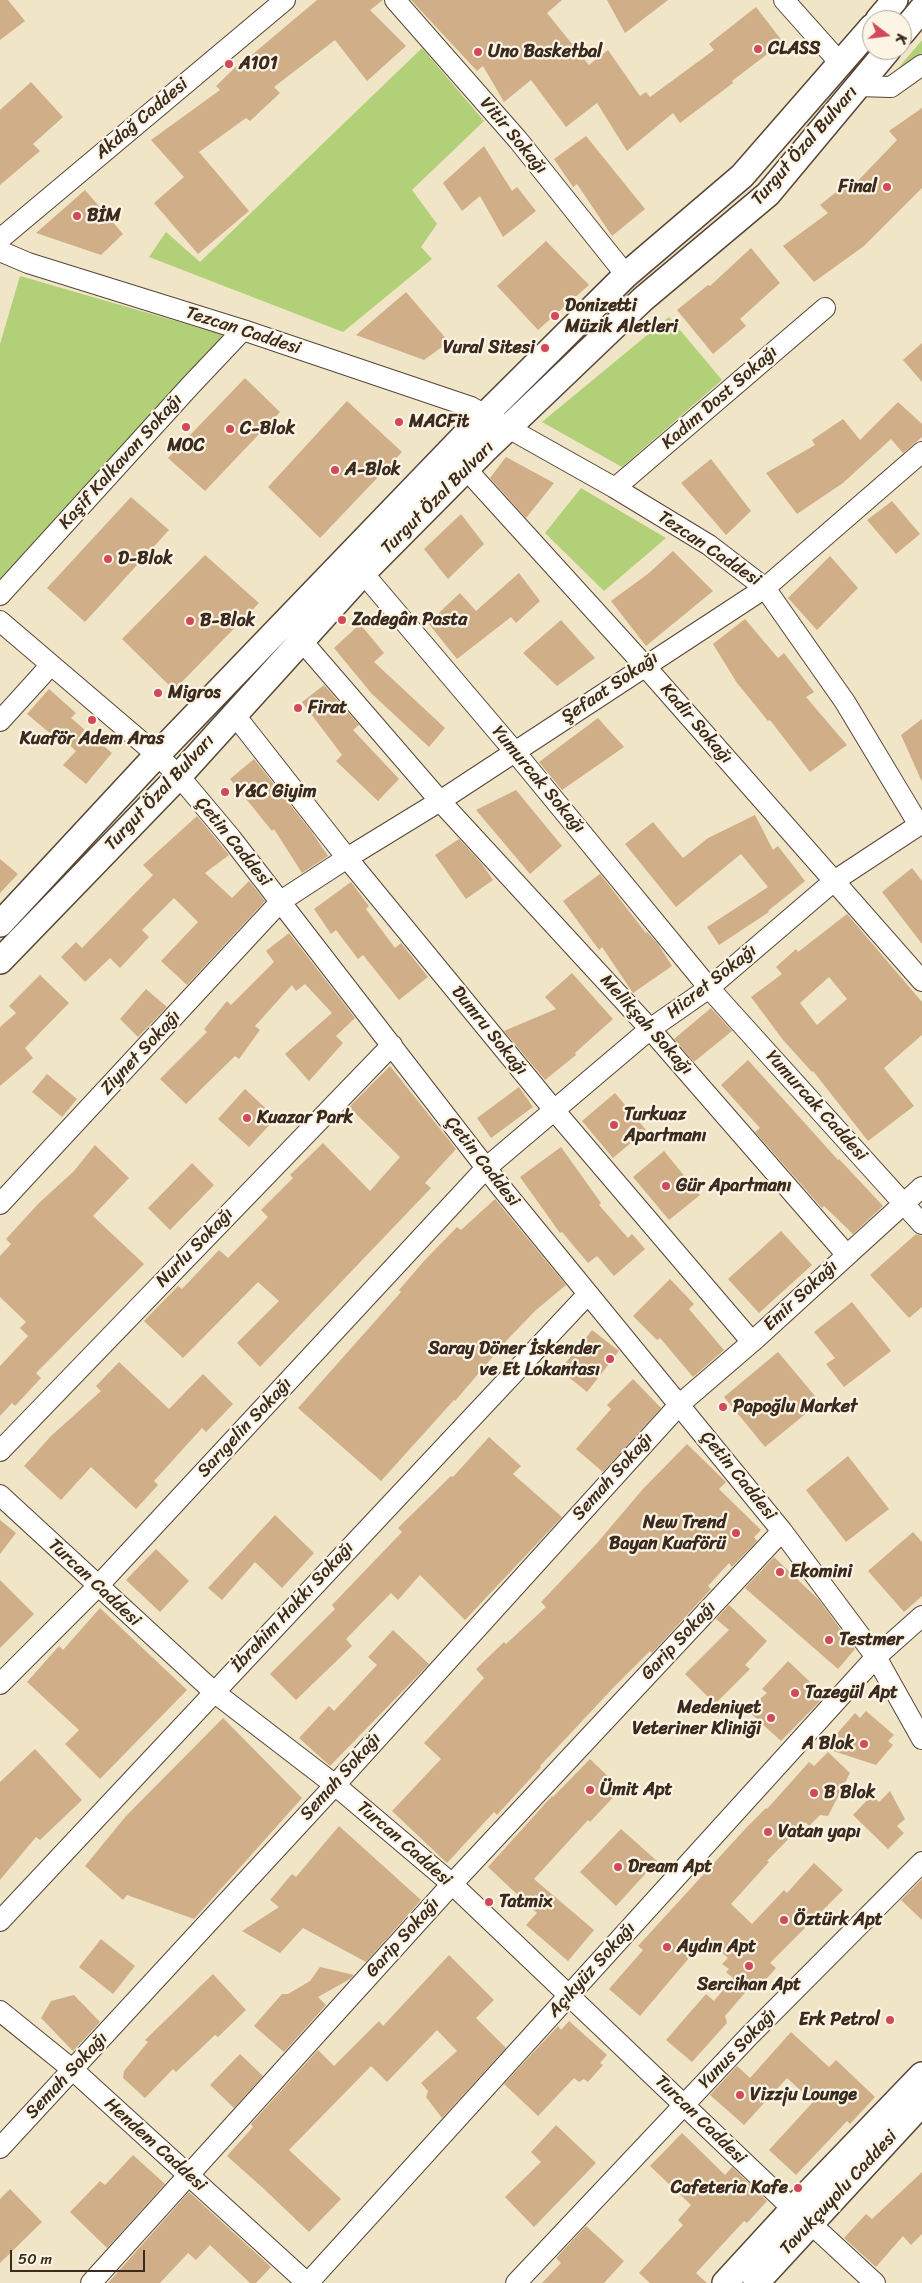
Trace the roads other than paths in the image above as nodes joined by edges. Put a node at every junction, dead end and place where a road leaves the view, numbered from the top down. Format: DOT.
graph roads {
  1 [pos="285,0"];
  2 [pos="395,0"];
  3 [pos="784,0"];
  4 [pos="895,0"];
  5 [pos="922,9"];
  6 [pos="886,10"];
  7 [pos="912,21"];
  8 [pos="862,39"];
  9 [pos="879,60"];
  10 [pos="841,64"];
  11 [pos="922,65"];
  12 [pos="857,86"];
  13 [pos="1,252"];
  14 [pos="626,275"];
  15 [pos="825,308"];
  16 [pos="243,330"];
  17 [pos="485,416"];
  18 [pos="509,427"];
  19 [pos="922,452"];
  20 [pos="466,469"];
  21 [pos="615,488"];
  22 [pos="363,573"];
  23 [pos="765,588"];
  24 [pos="0,595"];
  25 [pos="0,621"];
  26 [pos="301,640"];
  27 [pos="644,665"];
  28 [pos="50,666"];
  29 [pos="234,714"];
  30 [pos="0,721"];
  31 [pos="515,752"];
  32 [pos="157,755"];
  33 [pos="179,776"];
  34 [pos="440,801"];
  35 [pos="921,824"];
  36 [pos="347,858"];
  37 [pos="834,881"];
  38 [pos="281,901"];
  39 [pos="0,924"];
  40 [pos="0,961"];
  41 [pos="922,981"];
  42 [pos="709,988"];
  43 [pos="650,1028"];
  44 [pos="392,1045"];
  45 [pos="554,1110"];
  46 [pos="486,1168"];
  47 [pos="922,1187"];
  48 [pos="0,1204"];
  49 [pos="904,1204"];
  50 [pos="922,1224"];
  51 [pos="846,1254"];
  52 [pos="588,1294"];
  53 [pos="752,1342"];
  54 [pos="680,1404"];
  55 [pos="0,1451"];
  56 [pos="0,1495"];
  57 [pos="782,1531"];
  58 [pos="98,1586"];
  59 [pos="922,1616"];
  60 [pos="876,1657"];
  61 [pos="0,1684"];
  62 [pos="214,1692"];
  63 [pos="922,1739"];
  64 [pos="335,1785"];
  65 [pos="922,1862"];
  66 [pos="452,1884"];
  67 [pos="0,1921"];
  68 [pos="569,1996"];
  69 [pos="0,2011"];
  70 [pos="73,2070"];
  71 [pos="922,2075"];
  72 [pos="922,2103"];
  73 [pos="684,2104"];
  74 [pos="0,2148"];
  75 [pos="189,2175"];
  76 [pos="802,2216"];
  77 [pos="90,2283"];
  78 [pos="308,2283"];
  79 [pos="516,2283"];
  80 [pos="726,2283"];
  81 [pos="756,2283"];
  82 [pos="875,2283"];
  1 -- 13 [label="street, Akdağ Caddesi"];
  2 -- 14 [label="street, Vitir Sokağı"];
  3 -- 10 [label="street"];
  4 -- 6 [label="main road"];
  5 -- 7 [label="main road"];
  8 -- 10 [label="main road, Turgut Özal Bulvarı"];
  9 -- 12 [label="main road, Turgut Özal Bulvarı"];
  10 -- 14 [label="main road, Turgut Özal Bulvarı"];
  11 -- 12 [label="street"];
  12 -- 18 [label="main road, Turgut Özal Bulvarı"];
  13 -- 16 [label="street, Tezcan Caddesi"];
  14 -- 17 [label="main road, Turgut Özal Bulvarı"];
  15 -- 21 [label="street, Kadım Dost Sokağı"];
  16 -- 17 [label="street, Tezcan Caddesi"];
  16 -- 24 [label="street, Kaşif Kalkavan Sokağı"];
  17 -- 18 [label="street, Tezcan Caddesi"];
  17 -- 32 [label="main road, Turgut Özal Bulvarı"];
  18 -- 20 [label="main road, Turgut Özal Bulvarı"];
  18 -- 21 [label="street, Tezcan Caddesi"];
  19 -- 23 [label="street, Şefaat Sokağı"];
  20 -- 22 [label="main road, Turgut Özal Bulvarı"];
  20 -- 27 [label="street, Kadir Sokağı"];
  21 -- 23 [label="street, Tezcan Caddesi"];
  22 -- 26 [label="main road, Turgut Özal Bulvarı"];
  22 -- 31 [label="street, Yumurcak Sokağı"];
  23 -- 27 [label="street, Şefaat Sokağı"];
  23 -- 35 [label="street, Tezcan Caddesi"];
  25 -- 28 [label="street, Çetin Caddesi"];
  26 -- 29 [label="main road, Turgut Özal Bulvarı"];
  26 -- 34 [label="street"];
  27 -- 31 [label="street, Şefaat Sokağı"];
  27 -- 37 [label="street, Kadir Sokağı"];
  28 -- 30 [label="street"];
  28 -- 32 [label="street, Çetin Caddesi"];
  29 -- 33 [label="main road, Turgut Özal Bulvarı"];
  29 -- 36 [label="street, Dumru Sokağı"];
  31 -- 34 [label="street, Şefaat Sokağı"];
  31 -- 42 [label="street, Yumurcak Sokağı"];
  32 -- 33 [label="street, Çetin Caddesi"];
  32 -- 39 [label="main road, Turgut Özal Bulvarı"];
  33 -- 38 [label="street, Çetin Caddesi"];
  33 -- 40 [label="main road, Turgut Özal Bulvarı"];
  34 -- 36 [label="street, Şefaat Sokağı"];
  34 -- 43 [label="street, Melikşah Sokağı"];
  35 -- 37 [label="street, Hicret Sokağı"];
  36 -- 38 [label="street, Şefaat Sokağı"];
  36 -- 45 [label="street, Dumru Sokağı"];
  37 -- 41 [label="street, Kadir Sokağı"];
  37 -- 42 [label="street, Hicret Sokağı"];
  38 -- 44 [label="street, Çetin Caddesi"];
  38 -- 48 [label="street, Ziynet Sokağı"];
  42 -- 43 [label="street, Hicret Sokağı"];
  42 -- 49 [label="street, Yumurcak Caddesi"];
  43 -- 45 [label="street, Hicret Sokağı"];
  43 -- 51 [label="street, Melikşah Sokağı"];
  44 -- 46 [label="street, Çetin Caddesi"];
  44 -- 55 [label="street, Nurlu Sokağı"];
  45 -- 46 [label="street, Hicret Sokağı"];
  45 -- 53 [label="street, Dumru Sokağı"];
  46 -- 52 [label="street, Çetin Caddesi"];
  46 -- 58 [label="street, Sarıgelin Sokağı"];
  47 -- 49 [label="street, Emir Sokağı"];
  49 -- 50 [label="street, Yumurcak Caddesi"];
  49 -- 51 [label="street, Emir Sokağı"];
  51 -- 53 [label="street, Emir Sokağı"];
  52 -- 54 [label="street, Çetin Caddesi"];
  52 -- 62 [label="street, İbrahim Hakkı Sokağı"];
  53 -- 54 [label="street, Emir Sokağı"];
  54 -- 57 [label="street, Çetin Caddesi"];
  54 -- 64 [label="street, Semah Sokağı"];
  56 -- 58 [label="street, Turcan Caddesi"];
  57 -- 60 [label="street, Çetin Caddesi"];
  57 -- 66 [label="street, Garip Sokağı"];
  58 -- 61 [label="street, Sarıgelin Sokağı"];
  58 -- 62 [label="street, Turcan Caddesi"];
  59 -- 60 [label="street, Açıkyüz Sokağı"];
  60 -- 63 [label="street, Çetin Caddesi"];
  60 -- 68 [label="street, Açıkyüz Sokağı"];
  62 -- 64 [label="street, Turcan Caddesi"];
  62 -- 67 [label="street, İbrahim Hakkı Sokağı"];
  64 -- 66 [label="street, Turcan Caddesi"];
  64 -- 70 [label="street, Semah Sokağı"];
  65 -- 73 [label="street, Yunus Sokağı"];
  66 -- 68 [label="street, Turcan Caddesi"];
  66 -- 75 [label="street, Garip Sokağı"];
  68 -- 73 [label="street, Turcan Caddesi"];
  68 -- 78 [label="street, Açıkyüz Sokağı"];
  69 -- 70 [label="street, Hendem Caddesi"];
  70 -- 74 [label="street, Semah Sokağı"];
  70 -- 75 [label="street, Hendem Caddesi"];
  71 -- 76 [label="main road"];
  72 -- 76 [label="main road, Tavukçuyolu Caddesi"];
  73 -- 76 [label="street, Turcan Caddesi"];
  73 -- 79 [label="street, Yunus Sokağı"];
  75 -- 77 [label="street, Garip Sokağı"];
  75 -- 78 [label="street, Hendem Caddesi"];
  76 -- 80 [label="main road, Tavukçuyolu Caddesi"];
  76 -- 81 [label="main road, Tavukçuyolu Caddesi"];
  76 -- 82 [label="street, Turcan Caddesi"];
}
